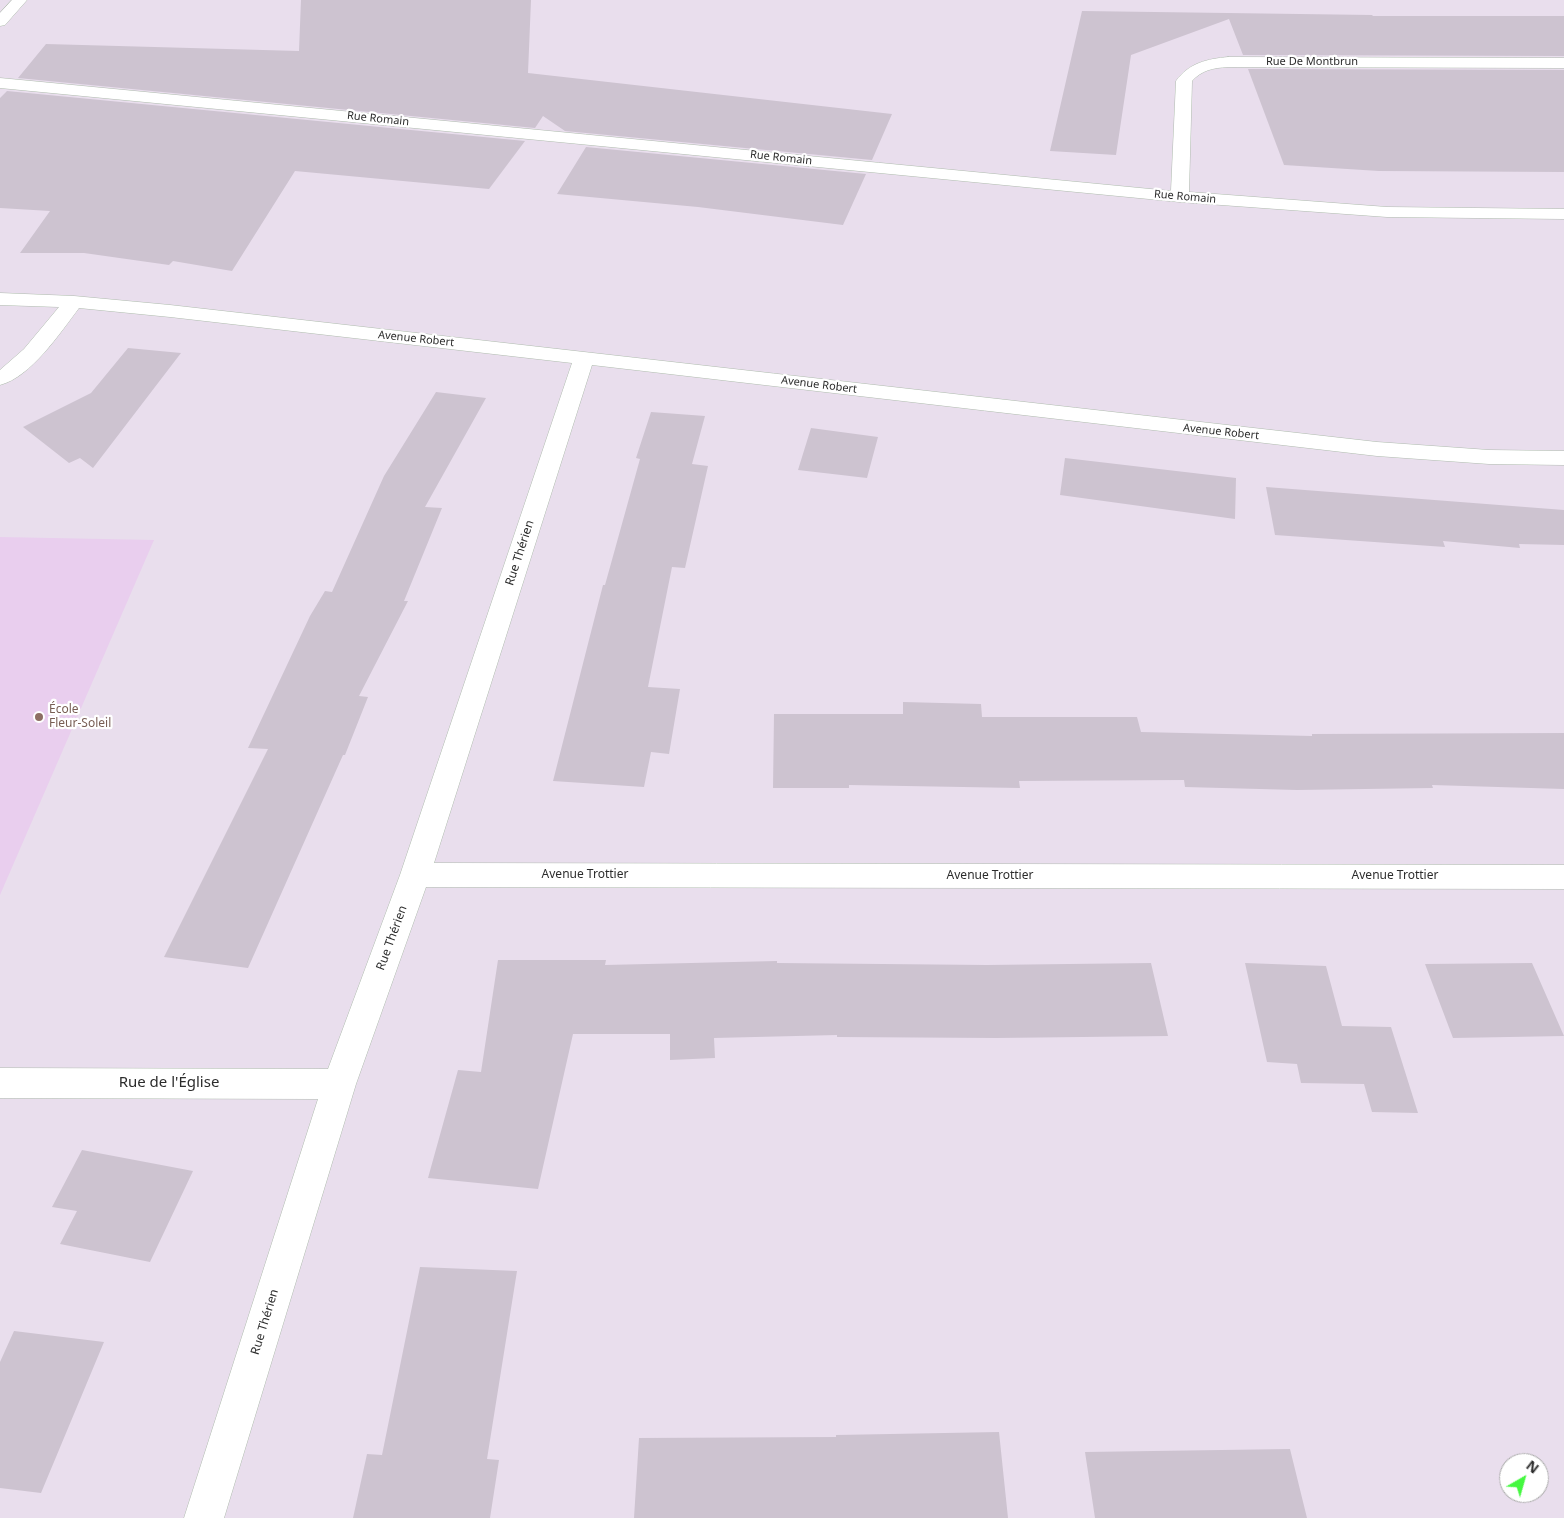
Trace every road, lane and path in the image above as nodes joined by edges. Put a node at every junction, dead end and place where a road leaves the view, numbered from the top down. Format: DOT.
graph roads {
  1 [pos="20,0"];
  2 [pos="0,22"];
  3 [pos="1564,62"];
  4 [pos="0,83"];
  5 [pos="1180,197"];
  6 [pos="1564,214"];
  7 [pos="0,299"];
  8 [pos="74,302"];
  9 [pos="584,358"];
  10 [pos="0,379"];
  11 [pos="1564,458"];
  12 [pos="415,875"];
  13 [pos="1564,877"];
  14 [pos="0,1083"];
  15 [pos="339,1084"];
  16 [pos="204,1518"];
  1 -- 2 [label="street"];
  3 -- 5 [label="street, Rue De Montbrun"];
  4 -- 5 [label="street, Rue Romain"];
  5 -- 6 [label="street, Rue Romain"];
  7 -- 8 [label="street, Avenue Robert"];
  8 -- 9 [label="street, Avenue Robert"];
  8 -- 10 [label="street"];
  9 -- 11 [label="street, Avenue Robert"];
  9 -- 12 [label="street, Rue Thérien"];
  12 -- 13 [label="street, Avenue Trottier"];
  12 -- 15 [label="street, Rue Thérien"];
  14 -- 15 [label="street, Rue de l'Église"];
  15 -- 16 [label="street, Rue Thérien"];
}
